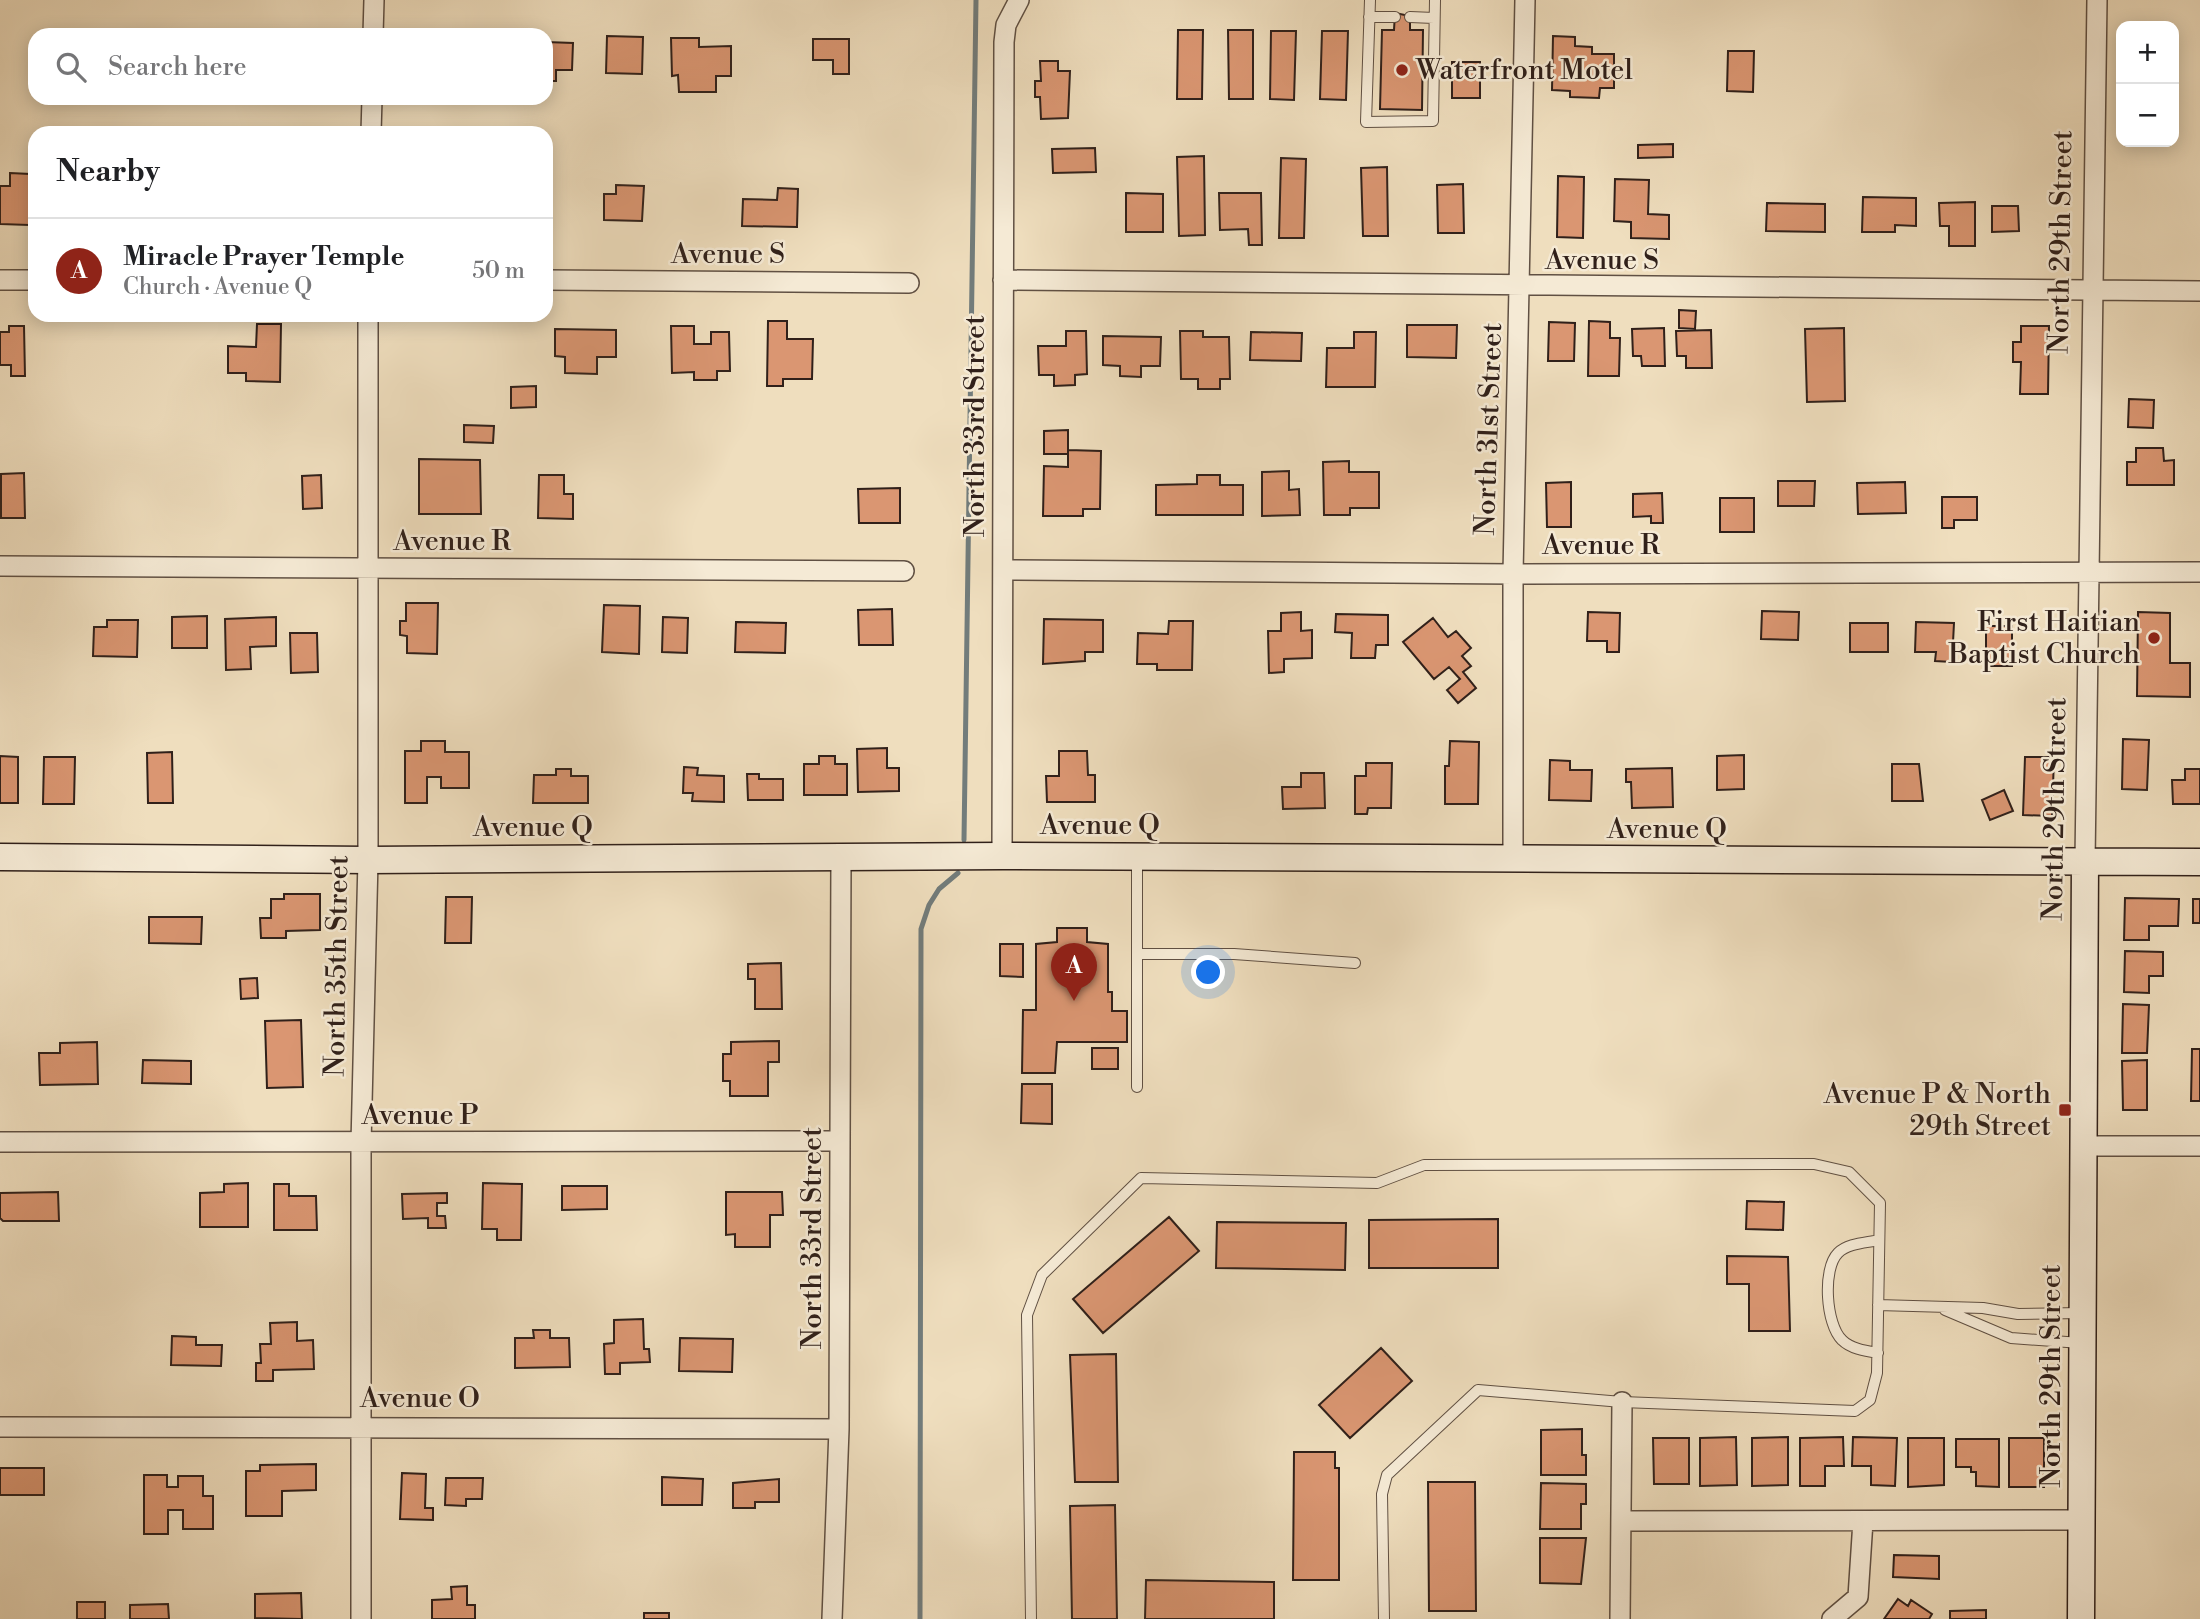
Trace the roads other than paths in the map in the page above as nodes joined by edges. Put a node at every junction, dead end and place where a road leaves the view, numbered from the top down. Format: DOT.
graph roads {
  1 [pos="374,0"];
  2 [pos="1019,0"];
  3 [pos="1370,0"];
  4 [pos="1435,0"];
  5 [pos="1525,0"];
  6 [pos="2097,0"];
  7 [pos="1369,17"];
  8 [pos="1395,17"];
  9 [pos="1410,17"];
  10 [pos="1434,18"];
  11 [pos="373,28"];
  12 [pos="372,105"];
  13 [pos="371,126"];
  14 [pos="0,280"];
  15 [pos="28,280"];
  16 [pos="553,280"];
  17 [pos="1003,280"];
  18 [pos="909,283"];
  19 [pos="1521,287"];
  20 [pos="2200,291"];
  21 [pos="2091,292"];
  22 [pos="368,322"];
  23 [pos="0,566"];
  24 [pos="368,568"];
  25 [pos="1003,570"];
  26 [pos="2089,570"];
  27 [pos="904,571"];
  28 [pos="2200,572"];
  29 [pos="1513,574"];
  30 [pos="1002,856"];
  31 [pos="841,857"];
  32 [pos="1137,857"];
  33 [pos="0,858"];
  34 [pos="368,860"];
  35 [pos="1513,860"];
  36 [pos="2085,861"];
  37 [pos="2200,862"];
  38 [pos="1137,954"];
  39 [pos="1355,963"];
  40 [pos="1137,1087"];
  41 [pos="0,1142"];
  42 [pos="840,1142"];
  43 [pos="361,1144"];
  44 [pos="2084,1146"];
  45 [pos="2200,1146"];
  46 [pos="1879,1240"];
  47 [pos="1878,1305"];
  48 [pos="1941,1308"];
  49 [pos="2083,1313"];
  50 [pos="2083,1343"];
  51 [pos="1878,1353"];
  52 [pos="1622,1402"];
  53 [pos="361,1426"];
  54 [pos="0,1427"];
  55 [pos="839,1429"];
  56 [pos="1621,1521"];
  57 [pos="1863,1521"];
  58 [pos="2082,1521"];
  59 [pos="361,1619"];
  60 [pos="832,1619"];
  61 [pos="1031,1619"];
  62 [pos="1384,1619"];
  63 [pos="1620,1619"];
  64 [pos="1832,1619"];
  65 [pos="2081,1619"];
  1 -- 11 [label="street"];
  2 -- 17 [label="street, North 33rd Street"];
  3 -- 7 [label="lane"];
  4 -- 10 [label="lane"];
  5 -- 19 [label="street, North 31st Street"];
  6 -- 21 [label="street, North 29th Street"];
  7 -- 8 [label="lane"];
  7 -- 10 [label="lane"];
  9 -- 10 [label="lane"];
  12 -- 13 [label="street"];
  14 -- 15 [label="street"];
  16 -- 18 [label="street, Avenue S"];
  17 -- 19 [label="street, Avenue S"];
  17 -- 25 [label="street, North 33rd Street"];
  19 -- 21 [label="street, Avenue S"];
  19 -- 29 [label="street, North 31st Street"];
  20 -- 21 [label="street, Avenue S"];
  21 -- 26 [label="street, North 29th Street"];
  22 -- 24 [label="street, North 35th Street"];
  23 -- 24 [label="street, Avenue R"];
  24 -- 27 [label="street, Avenue R"];
  24 -- 34 [label="street, North 35th Street"];
  25 -- 29 [label="street, Avenue R"];
  25 -- 30 [label="street, North 33rd Street"];
  26 -- 28 [label="street, Avenue R"];
  26 -- 29 [label="street, Avenue R"];
  26 -- 36 [label="street, North 29th Street"];
  29 -- 35 [label="street, North 31st Street"];
  30 -- 31 [label="street, Avenue Q"];
  30 -- 32 [label="street, Avenue Q"];
  31 -- 34 [label="street, Avenue Q"];
  31 -- 42 [label="street, North 33rd Street"];
  32 -- 35 [label="street, Avenue Q"];
  32 -- 38 [label="lane"];
  33 -- 34 [label="street, Avenue Q"];
  34 -- 43 [label="street, North 35th Street"];
  35 -- 36 [label="street, Avenue Q"];
  36 -- 37 [label="street, Avenue Q"];
  36 -- 44 [label="street, North 29th Street"];
  38 -- 39 [label="lane"];
  38 -- 40 [label="lane"];
  41 -- 43 [label="street, Avenue P"];
  42 -- 43 [label="street, Avenue P"];
  42 -- 55 [label="street, North 33rd Street"];
  43 -- 53 [label="street, North 35th Street"];
  44 -- 45 [label="street"];
  44 -- 49 [label="street, North 29th Street"];
  46 -- 47 [label="lane"];
  46 -- 51 [label="lane"];
  46 -- 61 [label="lane"];
  47 -- 48 [label="lane"];
  47 -- 51 [label="lane"];
  48 -- 49 [label="lane"];
  48 -- 50 [label="lane"];
  49 -- 50 [label="street, North 29th Street"];
  50 -- 58 [label="street, North 29th Street"];
  51 -- 52 [label="lane"];
  52 -- 56 [label="street"];
  52 -- 62 [label="lane"];
  53 -- 54 [label="street, Avenue O"];
  53 -- 55 [label="street, Avenue O"];
  53 -- 59 [label="street, North 35th Street"];
  55 -- 60 [label="street, North 33rd Street"];
  56 -- 57 [label="street"];
  56 -- 63 [label="street"];
  57 -- 58 [label="street"];
  57 -- 64 [label="street"];
  58 -- 65 [label="street, North 29th Street"];
}
